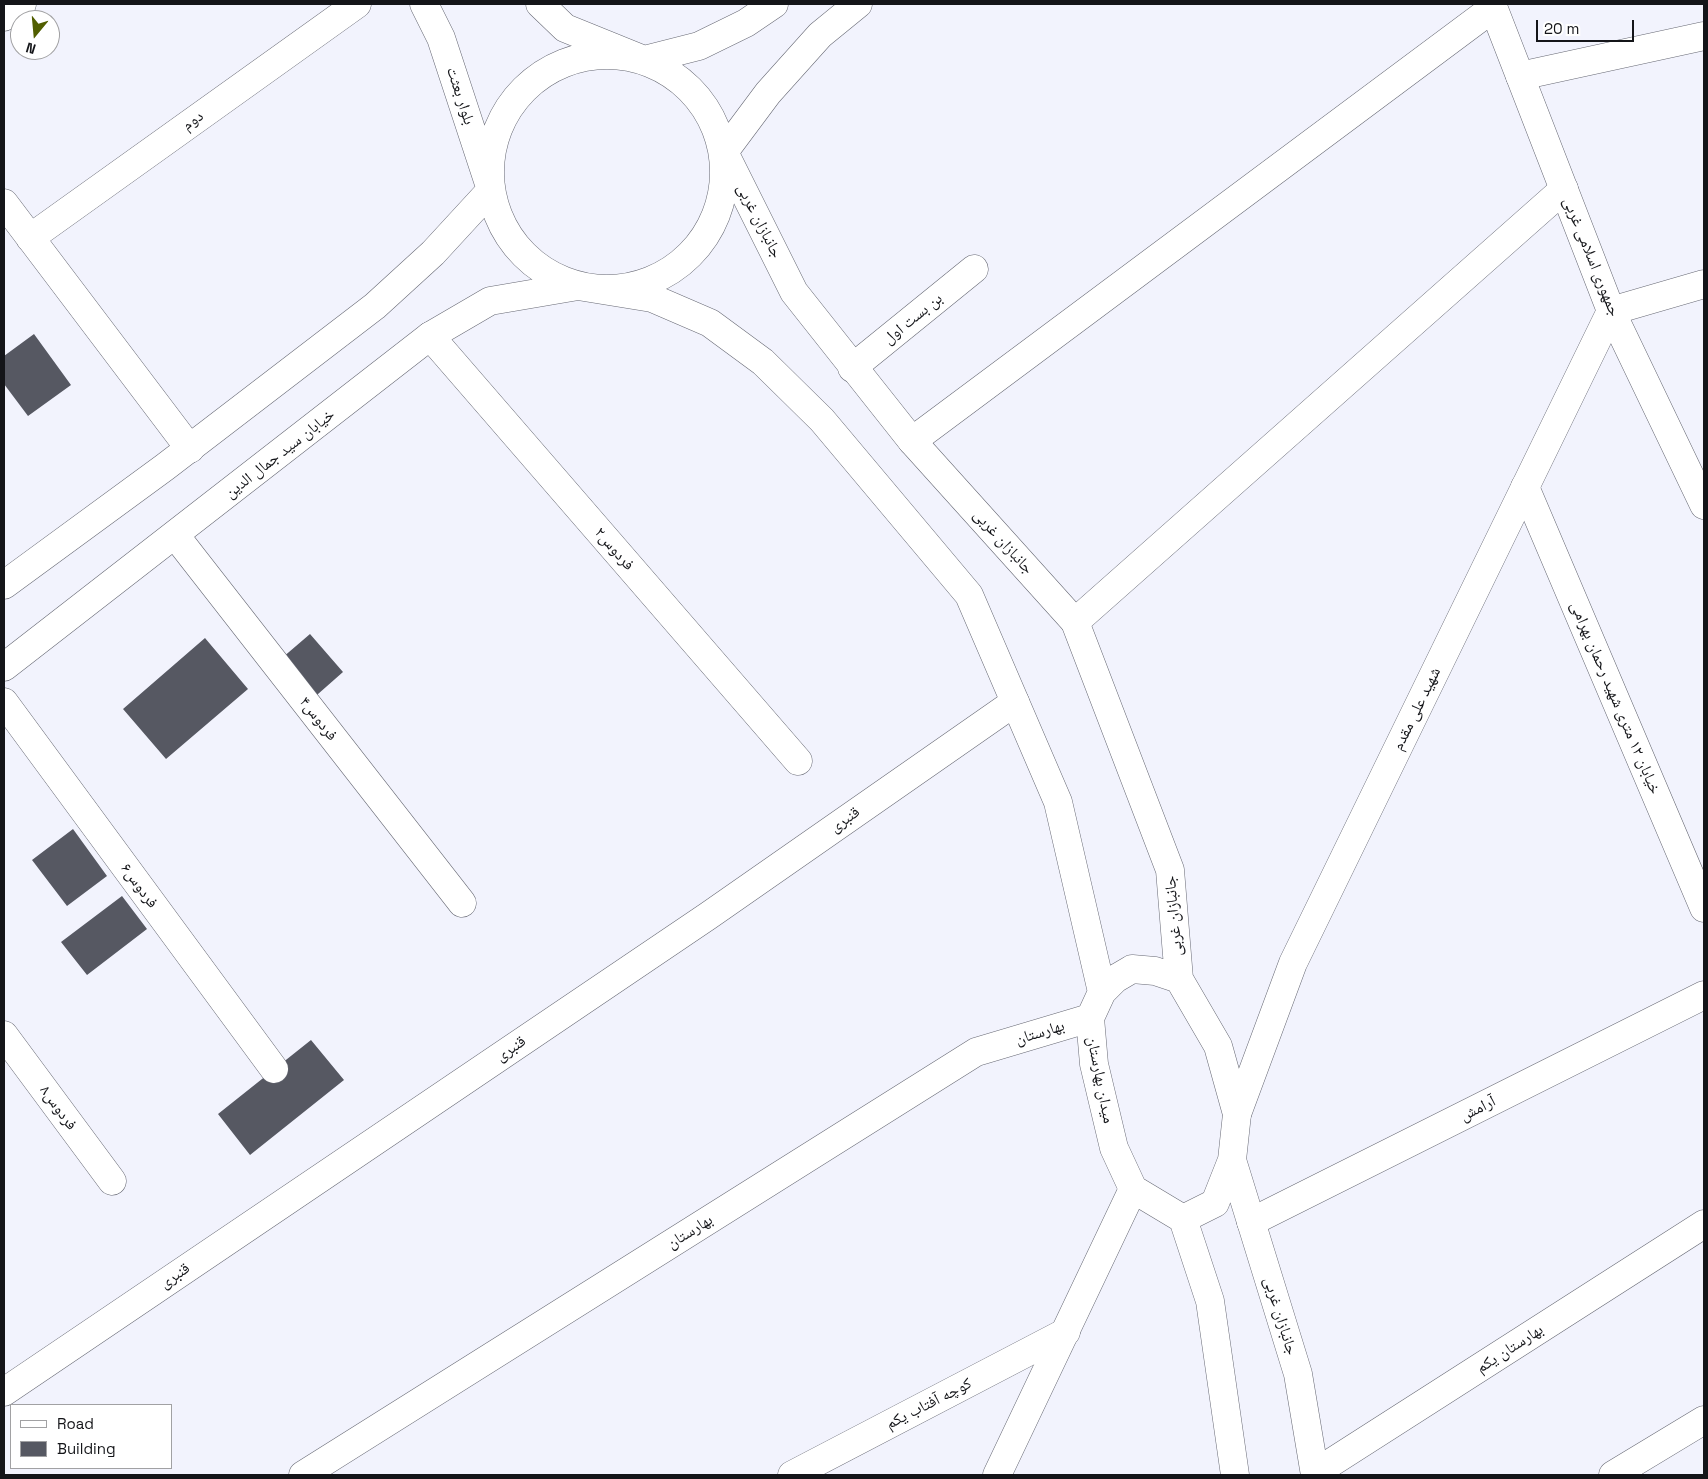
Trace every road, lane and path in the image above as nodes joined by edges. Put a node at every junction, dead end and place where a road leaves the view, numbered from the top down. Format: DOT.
graph roads {
  1 [pos="22,4"];
  2 [pos="357,4"];
  3 [pos="424,4"];
  4 [pos="540,4"];
  5 [pos="774,4"];
  6 [pos="858,4"];
  7 [pos="1492,6"];
  8 [pos="4,17"];
  9 [pos="1704,36"];
  10 [pos="644,60"];
  11 [pos="1520,76"];
  12 [pos="724,152"];
  13 [pos="1564,189"];
  14 [pos="491,190"];
  15 [pos="4,203"];
  16 [pos="30,238"];
  17 [pos="974,269"];
  18 [pos="1704,284"];
  19 [pos="578,286"];
  20 [pos="1612,311"];
  21 [pos="430,336"];
  22 [pos="852,368"];
  23 [pos="912,441"];
  24 [pos="190,449"];
  25 [pos="1525,488"];
  26 [pos="1704,505"];
  27 [pos="175,535"];
  28 [pos="4,585"];
  29 [pos="1075,622"];
  30 [pos="4,667"];
  31 [pos="4,702"];
  32 [pos="1015,702"];
  33 [pos="798,762"];
  34 [pos="462,903"];
  35 [pos="1704,908"];
  36 [pos="1179,979"];
  37 [pos="1102,992"];
  38 [pos="1704,995"];
  39 [pos="1090,1018"];
  40 [pos="4,1035"];
  41 [pos="274,1069"];
  42 [pos="1237,1114"];
  43 [pos="1232,1160"];
  44 [pos="112,1181"];
  45 [pos="1133,1189"];
  46 [pos="1184,1219"];
  47 [pos="1251,1222"];
  48 [pos="1704,1224"];
  49 [pos="1066,1332"];
  50 [pos="4,1392"];
  51 [pos="1704,1420"];
  52 [pos="1315,1474"];
  53 [pos="303,1475"];
  54 [pos="792,1475"];
  55 [pos="996,1475"];
  56 [pos="1236,1475"];
  57 [pos="1613,1475"];
  1 -- 8 [label="street"];
  2 -- 16 [label="street, دوم"];
  3 -- 14 [label="street, بلوار بعثت"];
  4 -- 10 [label="street"];
  5 -- 10 [label="street"];
  6 -- 12 [label="street"];
  7 -- 11 [label="street, جمهوری اسلامی غربی"];
  7 -- 23 [label="street"];
  9 -- 11 [label="street"];
  10 -- 12 [label="street"];
  10 -- 14 [label="street"];
  11 -- 13 [label="street, جمهوری اسلامی غربی"];
  12 -- 19 [label="street"];
  12 -- 22 [label="street, جانبازان غربی"];
  13 -- 20 [label="street, جمهوری اسلامی غربی"];
  13 -- 29 [label="street"];
  14 -- 19 [label="street, بلوار بعثت"];
  14 -- 24 [label="street"];
  15 -- 16 [label="street"];
  16 -- 24 [label="street"];
  17 -- 22 [label="street, بن بست اول"];
  18 -- 20 [label="street"];
  19 -- 21 [label="street, خیابان سید جمال الدین"];
  19 -- 32 [label="street"];
  20 -- 25 [label="street, شهید علی مقدم"];
  20 -- 26 [label="street, جمهوری اسلامی غربی"];
  21 -- 27 [label="street, خیابان سید جمال الدین"];
  21 -- 33 [label="street, فردوس۲"];
  22 -- 23 [label="street, جانبازان غربی"];
  23 -- 29 [label="street, جانبازان غربی"];
  24 -- 28 [label="street"];
  25 -- 35 [label="street, خیابان ۱۲ متری شهید رحمان بهرامی"];
  25 -- 42 [label="street, شهید علی مقدم"];
  27 -- 30 [label="street, خیابان سید جمال الدین"];
  27 -- 34 [label="street, فردوس۴"];
  29 -- 36 [label="street, جانبازان غربی"];
  31 -- 41 [label="street, فردوس۶"];
  32 -- 37 [label="street"];
  32 -- 50 [label="street, قنبری"];
  36 -- 37 [label="street, میدان بهارستان"];
  36 -- 42 [label="street"];
  37 -- 39 [label="street, میدان بهارستان"];
  38 -- 47 [label="street, آرامش"];
  39 -- 45 [label="street, میدان بهارستان"];
  39 -- 53 [label="street, بهارستان"];
  40 -- 44 [label="street, فردوس۸"];
  42 -- 43 [label="street"];
  43 -- 46 [label="street"];
  43 -- 47 [label="street, جانبازان غربی"];
  45 -- 46 [label="street"];
  45 -- 49 [label="street"];
  46 -- 56 [label="street"];
  47 -- 52 [label="street, جانبازان غربی"];
  48 -- 52 [label="street, بهارستان یکم"];
  49 -- 54 [label="street, کوچه آفتاب یکم"];
  49 -- 55 [label="street"];
  51 -- 57 [label="street"];
}
